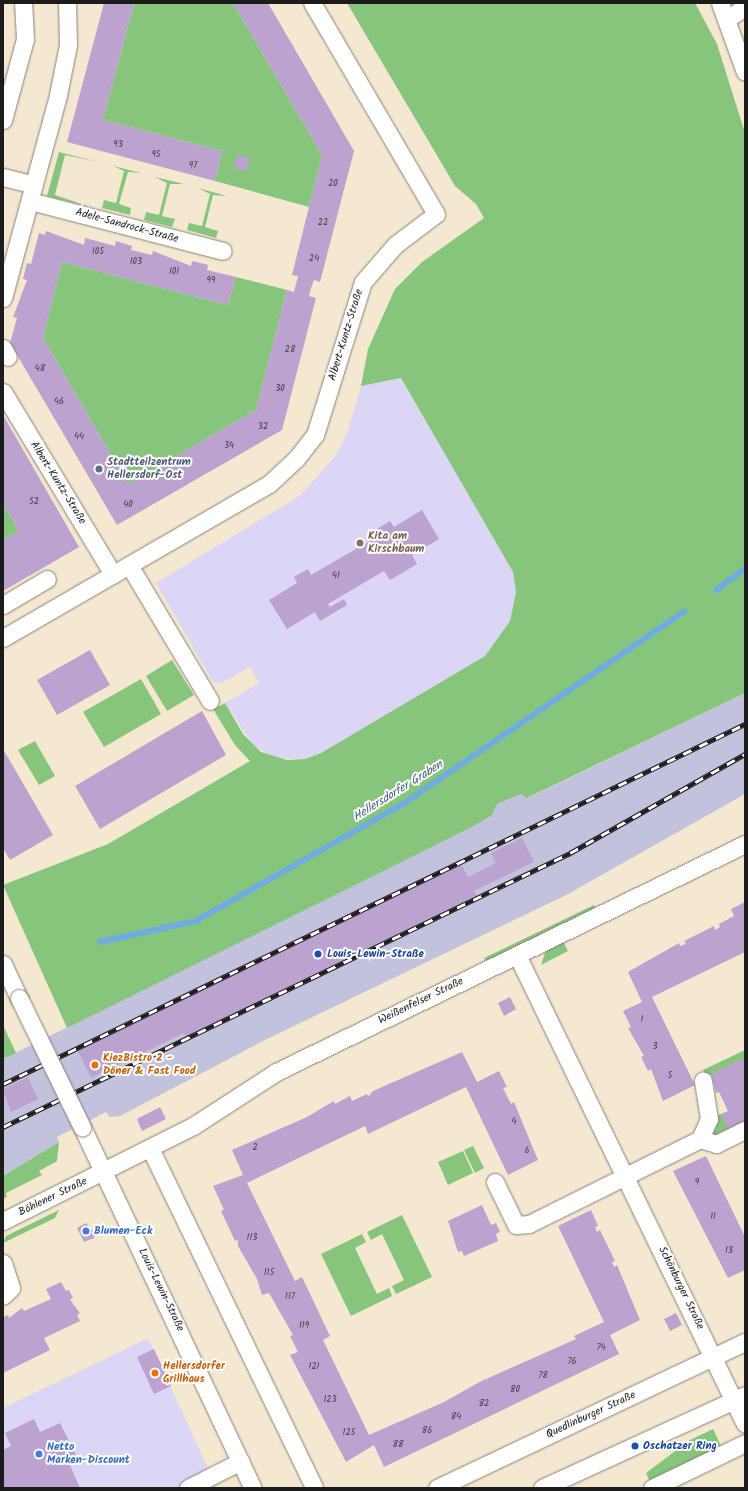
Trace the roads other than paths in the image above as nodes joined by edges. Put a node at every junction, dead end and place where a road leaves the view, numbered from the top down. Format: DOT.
graph roads {
  1 [pos="23,3"];
  2 [pos="67,3"];
  3 [pos="312,3"];
  4 [pos="720,3"];
  5 [pos="745,7"];
  6 [pos="727,19"];
  7 [pos="745,72"];
  8 [pos="3,120"];
  9 [pos="3,177"];
  10 [pos="32,193"];
  11 [pos="223,251"];
  12 [pos="3,298"];
  13 [pos="3,392"];
  14 [pos="129,565"];
  15 [pos="113,574"];
  16 [pos="47,579"];
  17 [pos="3,605"];
  18 [pos="3,638"];
  19 [pos="210,702"];
  20 [pos="745,844"];
  21 [pos="517,955"];
  22 [pos="3,964"];
  23 [pos="703,1080"];
  24 [pos="745,1130"];
  25 [pos="700,1139"];
  26 [pos="150,1148"];
  27 [pos="104,1172"];
  28 [pos="626,1176"];
  29 [pos="495,1182"];
  30 [pos="3,1221"];
  31 [pos="3,1263"];
  32 [pos="3,1296"];
  33 [pos="745,1342"];
  34 [pos="714,1356"];
  35 [pos="740,1397"];
  36 [pos="745,1424"];
  37 [pos="745,1443"];
  38 [pos="241,1461"];
  39 [pos="188,1488"];
  40 [pos="253,1488"];
  41 [pos="314,1488"];
  42 [pos="437,1488"];
  43 [pos="542,1488"];
  44 [pos="652,1488"];
  1 -- 8 [label="street"];
  2 -- 10 [label="street"];
  3 -- 14 [label="street, Albert-Kuntz-Straße"];
  4 -- 6 [label="street"];
  5 -- 6 [label="street"];
  6 -- 7 [label="street"];
  9 -- 10 [label="street, Adele-Sandrock-Straße"];
  10 -- 11 [label="street, Adele-Sandrock-Straße"];
  10 -- 12 [label="street"];
  13 -- 15 [label="street, Albert-Kuntz-Straße"];
  14 -- 15 [label="street, Albert-Kuntz-Straße"];
  14 -- 19 [label="street"];
  15 -- 18 [label="street, Albert-Kuntz-Straße"];
  16 -- 17 [label="street"];
  20 -- 21 [label="street, Weißenfelser Straße"];
  21 -- 26 [label="street, Weißenfelser Straße"];
  21 -- 28 [label="street, Schönburger Straße"];
  22 -- 27 [label="street, Louis-Lewin-Straße, bridge"];
  23 -- 25 [label="street"];
  24 -- 25 [label="street"];
  25 -- 28 [label="street"];
  26 -- 27 [label="street, Weißenfelser Straße"];
  26 -- 41 [label="street"];
  27 -- 30 [label="street, Böhlener Straße"];
  27 -- 38 [label="street, Louis-Lewin-Straße"];
  28 -- 29 [label="street"];
  28 -- 34 [label="street, Schönburger Straße"];
  31 -- 32 [label="street"];
  33 -- 34 [label="street, Quedlinburger Straße"];
  34 -- 35 [label="street, Schönburger Straße"];
  34 -- 42 [label="street, Quedlinburger Straße"];
  35 -- 36 [label="street"];
  35 -- 43 [label="street"];
  37 -- 44 [label="street"];
  38 -- 39 [label="street"];
  38 -- 40 [label="street, Louis-Lewin-Straße"];
}
